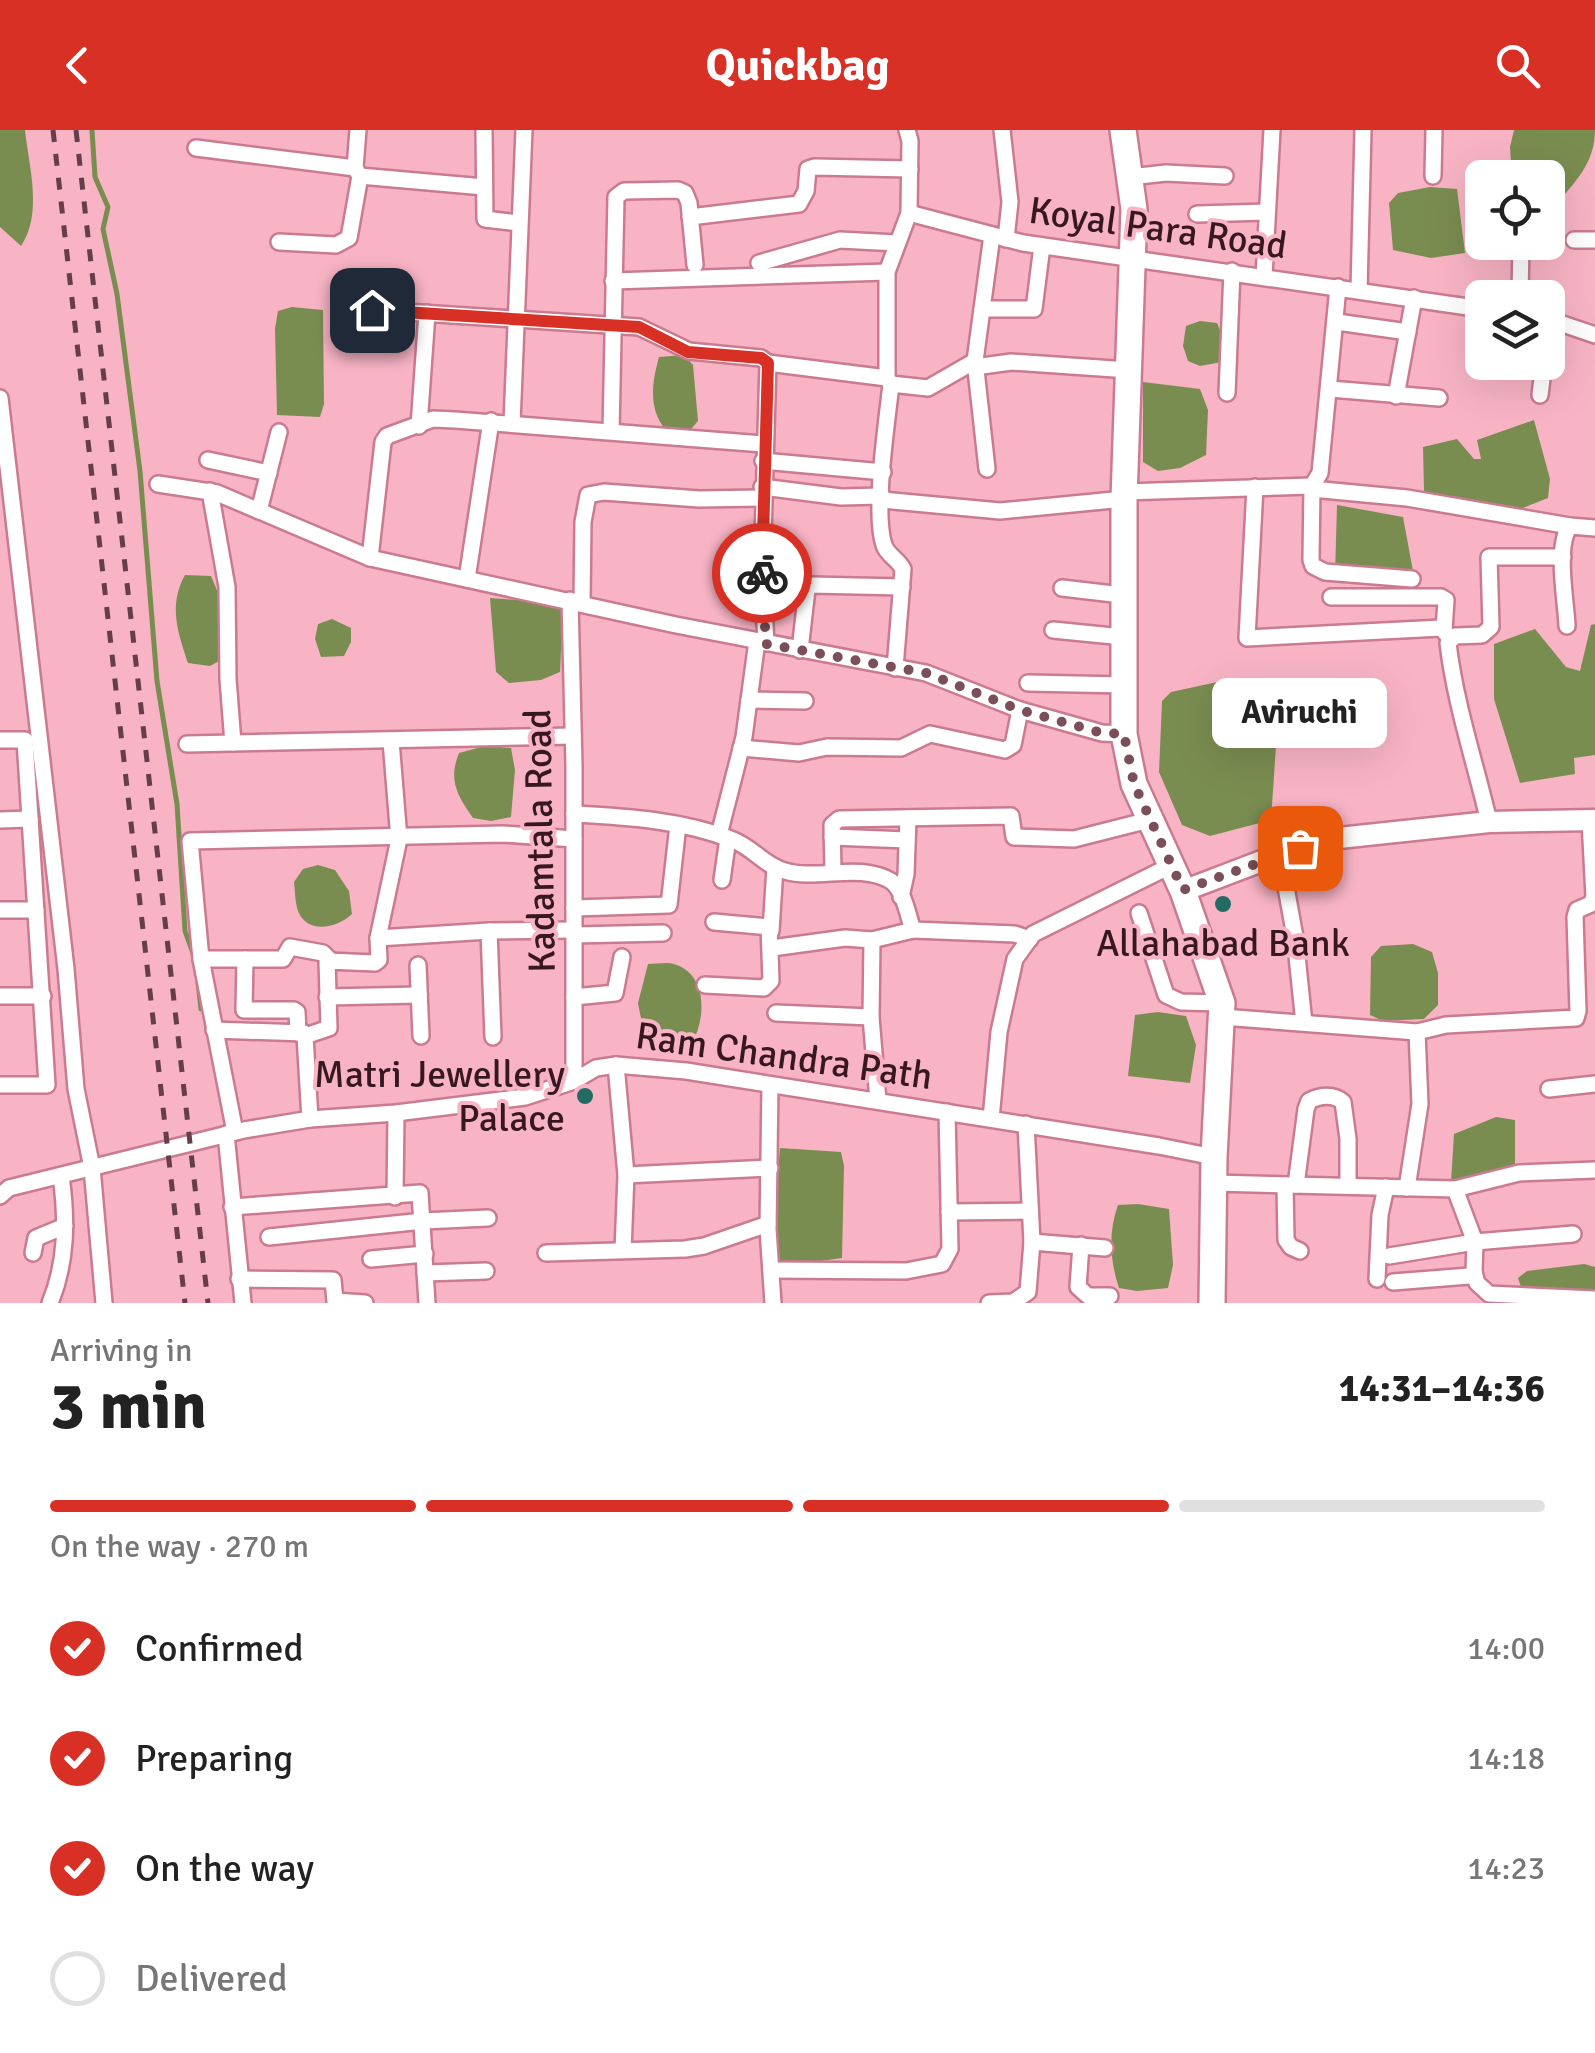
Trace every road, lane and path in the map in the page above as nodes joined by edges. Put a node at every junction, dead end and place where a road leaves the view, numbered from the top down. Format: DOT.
graph roads {
  1 [pos="358,130"];
  2 [pos="484,130"];
  3 [pos="524,130"];
  4 [pos="907,130"];
  5 [pos="1002,130"];
  6 [pos="1123,130"];
  7 [pos="1272,130"];
  8 [pos="1363,130"];
  9 [pos="1434,130"];
  10 [pos="196,148"];
  11 [pos="910,169"];
  12 [pos="358,172"];
  13 [pos="1225,176"];
  14 [pos="1434,176"];
  15 [pos="1130,177"];
  16 [pos="484,187"];
  17 [pos="1267,212"];
  18 [pos="909,214"];
  19 [pos="1197,214"];
  20 [pos="690,217"];
  21 [pos="519,223"];
  22 [pos="999,237"];
  23 [pos="1574,240"];
  24 [pos="1595,240"];
  25 [pos="279,242"];
  26 [pos="897,243"];
  27 [pos="1042,246"];
  28 [pos="1132,258"];
  29 [pos="759,262"];
  30 [pos="696,265"];
  31 [pos="887,272"];
  32 [pos="1232,272"];
  33 [pos="1264,276"];
  34 [pos="613,281"];
  35 [pos="1338,288"];
  36 [pos="1360,290"];
  37 [pos="1414,298"];
  38 [pos="1465,306"];
  39 [pos="344,308"];
  40 [pos="982,310"];
  41 [pos="427,313"];
  42 [pos="516,318"];
  43 [pos="1337,322"];
  44 [pos="615,328"];
  45 [pos="1565,328"];
  46 [pos="1408,332"];
  47 [pos="1595,336"];
  48 [pos="768,363"];
  49 [pos="975,364"];
  50 [pos="1128,370"];
  51 [pos="1542,380"];
  52 [pos="889,381"];
  53 [pos="1330,390"];
  54 [pos="1226,393"];
  55 [pos="1540,395"];
  56 [pos="1396,396"];
  57 [pos="0,398"];
  58 [pos="1439,398"];
  59 [pos="492,421"];
  60 [pos="512,423"];
  61 [pos="419,426"];
  62 [pos="611,431"];
  63 [pos="279,432"];
  64 [pos="763,453"];
  65 [pos="208,460"];
  66 [pos="986,469"];
  67 [pos="883,472"];
  68 [pos="269,473"];
  69 [pos="158,484"];
  70 [pos="1255,487"];
  71 [pos="1312,487"];
  72 [pos="210,491"];
  73 [pos="762,492"];
  74 [pos="1124,496"];
  75 [pos="882,498"];
  76 [pos="259,511"];
  77 [pos="1570,526"];
  78 [pos="1595,528"];
  79 [pos="1563,556"];
  80 [pos="370,558"];
  81 [pos="467,580"];
  82 [pos="1412,580"];
  83 [pos="902,587"];
  84 [pos="1062,588"];
  85 [pos="1122,594"];
  86 [pos="1332,596"];
  87 [pos="576,601"];
  88 [pos="1568,626"];
  89 [pos="1053,630"];
  90 [pos="1447,634"];
  91 [pos="1123,637"];
  92 [pos="761,642"];
  93 [pos="800,650"];
  94 [pos="895,668"];
  95 [pos="1028,683"];
  96 [pos="1124,685"];
  97 [pos="749,700"];
  98 [pos="805,700"];
  99 [pos="1020,710"];
  100 [pos="1124,734"];
  101 [pos="573,736"];
  102 [pos="33,739"];
  103 [pos="0,740"];
  104 [pos="391,741"];
  105 [pos="234,743"];
  106 [pos="187,744"];
  107 [pos="741,748"];
  108 [pos="574,814"];
  109 [pos="908,818"];
  110 [pos="30,819"];
  111 [pos="0,820"];
  112 [pos="1149,820"];
  113 [pos="1592,820"];
  114 [pos="1489,822"];
  115 [pos="678,824"];
  116 [pos="723,836"];
  117 [pos="832,837"];
  118 [pos="399,839"];
  119 [pos="574,840"];
  120 [pos="908,840"];
  121 [pos="1280,854"];
  122 [pos="1170,866"];
  123 [pos="774,867"];
  124 [pos="833,871"];
  125 [pos="722,880"];
  126 [pos="1183,890"];
  127 [pos="901,897"];
  128 [pos="574,908"];
  129 [pos="0,910"];
  130 [pos="36,910"];
  131 [pos="1139,913"];
  132 [pos="714,922"];
  133 [pos="913,930"];
  134 [pos="489,931"];
  135 [pos="574,933"];
  136 [pos="663,933"];
  137 [pos="378,938"];
  138 [pos="1030,938"];
  139 [pos="772,940"];
  140 [pos="872,940"];
  141 [pos="622,957"];
  142 [pos="201,959"];
  143 [pos="245,959"];
  144 [pos="330,960"];
  145 [pos="418,965"];
  146 [pos="705,985"];
  147 [pos="419,995"];
  148 [pos="0,996"];
  149 [pos="43,996"];
  150 [pos="327,997"];
  151 [pos="574,998"];
  152 [pos="1222,1010"];
  153 [pos="776,1012"];
  154 [pos="870,1017"];
  155 [pos="1304,1023"];
  156 [pos="214,1030"];
  157 [pos="1417,1032"];
  158 [pos="303,1033"];
  159 [pos="422,1036"];
  160 [pos="493,1036"];
  161 [pos="616,1065"];
  162 [pos="574,1081"];
  163 [pos="0,1084"];
  164 [pos="1595,1084"];
  165 [pos="770,1085"];
  166 [pos="1549,1089"];
  167 [pos="878,1101"];
  168 [pos="947,1112"];
  169 [pos="396,1114"];
  170 [pos="991,1118"];
  171 [pos="310,1119"];
  172 [pos="1026,1124"];
  173 [pos="230,1133"];
  174 [pos="92,1168"];
  175 [pos="770,1168"];
  176 [pos="1214,1170"];
  177 [pos="1595,1170"];
  178 [pos="61,1176"];
  179 [pos="626,1176"];
  180 [pos="1290,1185"];
  181 [pos="1348,1186"];
  182 [pos="1386,1187"];
  183 [pos="1408,1188"];
  184 [pos="1455,1189"];
  185 [pos="0,1196"];
  186 [pos="395,1197"];
  187 [pos="232,1207"];
  188 [pos="949,1212"];
  189 [pos="1030,1212"];
  190 [pos="488,1218"];
  191 [pos="424,1221"];
  192 [pos="768,1224"];
  193 [pos="65,1226"];
  194 [pos="1573,1234"];
  195 [pos="269,1238"];
  196 [pos="1032,1242"];
  197 [pos="1476,1242"];
  198 [pos="1081,1246"];
  199 [pos="1105,1248"];
  200 [pos="623,1250"];
  201 [pos="1300,1251"];
  202 [pos="33,1252"];
  203 [pos="546,1253"];
  204 [pos="424,1254"];
  205 [pos="1389,1256"];
  206 [pos="371,1258"];
  207 [pos="771,1270"];
  208 [pos="486,1271"];
  209 [pos="1474,1272"];
  210 [pos="425,1273"];
  211 [pos="239,1279"];
  212 [pos="1110,1296"];
  213 [pos="1595,1298"];
  214 [pos="50,1303"];
  215 [pos="104,1303"];
  216 [pos="242,1303"];
  217 [pos="365,1303"];
  218 [pos="427,1303"];
  219 [pos="773,1303"];
  220 [pos="989,1303"];
  221 [pos="1212,1303"];
  1 -- 12 [label="street"];
  2 -- 16 [label="street"];
  3 -- 21 [label="street"];
  4 -- 11 [label="street"];
  5 -- 22 [label="street"];
  6 -- 15 [label="main road"];
  7 -- 17 [label="street"];
  8 -- 36 [label="street"];
  9 -- 14 [label="street"];
  10 -- 12 [label="street"];
  11 -- 18 [label="street"];
  11 -- 20 [label="street"];
  12 -- 16 [label="street"];
  12 -- 25 [label="street"];
  13 -- 15 [label="street"];
  15 -- 28 [label="main road"];
  16 -- 21 [label="street"];
  17 -- 19 [label="street"];
  17 -- 33 [label="street"];
  18 -- 22 [label="street, Koyal Para Road"];
  18 -- 26 [label="street"];
  20 -- 30 [label="street"];
  20 -- 34 [label="street"];
  21 -- 42 [label="street"];
  22 -- 27 [label="street, Koyal Para Road"];
  22 -- 40 [label="street"];
  23 -- 24 [label="street"];
  26 -- 29 [label="street"];
  26 -- 31 [label="street"];
  27 -- 28 [label="street, Koyal Para Road"];
  27 -- 40 [label="street"];
  28 -- 32 [label="street, Koyal Para Road"];
  28 -- 50 [label="main road"];
  31 -- 34 [label="street"];
  31 -- 52 [label="street"];
  32 -- 33 [label="street, Koyal Para Road"];
  32 -- 54 [label="street"];
  33 -- 35 [label="street, Koyal Para Road"];
  34 -- 44 [label="street"];
  35 -- 36 [label="street, Koyal Para Road"];
  35 -- 43 [label="street"];
  36 -- 37 [label="street, Koyal Para Road"];
  37 -- 38 [label="street, Koyal Para Road"];
  37 -- 46 [label="street"];
  39 -- 41 [label="street"];
  40 -- 49 [label="street"];
  41 -- 42 [label="street"];
  41 -- 61 [label="street"];
  42 -- 44 [label="street"];
  42 -- 60 [label="street"];
  43 -- 46 [label="street"];
  43 -- 53 [label="street"];
  44 -- 48 [label="street"];
  44 -- 62 [label="street"];
  45 -- 47 [label="street"];
  46 -- 56 [label="street"];
  48 -- 52 [label="street"];
  48 -- 64 [label="street"];
  49 -- 50 [label="street"];
  49 -- 52 [label="street"];
  49 -- 66 [label="street"];
  50 -- 74 [label="main road"];
  51 -- 55 [label="street"];
  52 -- 67 [label="street"];
  53 -- 56 [label="street"];
  53 -- 71 [label="street"];
  56 -- 58 [label="street"];
  57 -- 102 [label="street"];
  59 -- 60 [label="street"];
  59 -- 61 [label="street"];
  59 -- 81 [label="street"];
  60 -- 62 [label="street"];
  61 -- 80 [label="street"];
  62 -- 64 [label="street"];
  63 -- 68 [label="street"];
  64 -- 67 [label="street"];
  64 -- 73 [label="street"];
  65 -- 68 [label="street"];
  67 -- 75 [label="street"];
  68 -- 76 [label="street"];
  69 -- 72 [label="street"];
  70 -- 71 [label="street"];
  70 -- 74 [label="street"];
  70 -- 90 [label="street"];
  71 -- 77 [label="street"];
  71 -- 82 [label="street"];
  72 -- 76 [label="street"];
  72 -- 105 [label="street"];
  73 -- 75 [label="street"];
  73 -- 87 [label="street, Kadamtala Road"];
  73 -- 92 [label="street"];
  74 -- 75 [label="street"];
  74 -- 85 [label="main road"];
  75 -- 83 [label="street"];
  76 -- 80 [label="street"];
  77 -- 78 [label="street"];
  77 -- 79 [label="street"];
  79 -- 88 [label="street"];
  79 -- 90 [label="street"];
  80 -- 81 [label="street"];
  81 -- 87 [label="street"];
  83 -- 93 [label="street"];
  83 -- 94 [label="street"];
  84 -- 85 [label="street"];
  85 -- 91 [label="main road"];
  86 -- 90 [label="street"];
  87 -- 92 [label="street"];
  87 -- 101 [label="street, Kadamtala Road"];
  89 -- 91 [label="street"];
  90 -- 114 [label="street"];
  91 -- 96 [label="main road"];
  92 -- 93 [label="street"];
  92 -- 97 [label="street"];
  93 -- 94 [label="street"];
  94 -- 99 [label="street"];
  95 -- 96 [label="street"];
  96 -- 100 [label="main road"];
  97 -- 98 [label="street"];
  97 -- 107 [label="street"];
  99 -- 100 [label="street"];
  99 -- 107 [label="street"];
  100 -- 112 [label="main road"];
  101 -- 104 [label="street"];
  101 -- 108 [label="street, Kadamtala Road"];
  102 -- 103 [label="street"];
  102 -- 110 [label="street"];
  102 -- 174 [label="street"];
  104 -- 105 [label="street"];
  104 -- 118 [label="street"];
  105 -- 106 [label="street"];
  107 -- 116 [label="street"];
  108 -- 115 [label="street"];
  108 -- 119 [label="street, Kadamtala Road"];
  109 -- 112 [label="street"];
  109 -- 117 [label="street"];
  109 -- 120 [label="street"];
  110 -- 111 [label="street"];
  110 -- 130 [label="street"];
  112 -- 122 [label="main road"];
  113 -- 114 [label="street"];
  113 -- 157 [label="street"];
  114 -- 121 [label="street"];
  115 -- 116 [label="street"];
  115 -- 128 [label="street"];
  116 -- 123 [label="street"];
  116 -- 125 [label="street"];
  117 -- 120 [label="street"];
  117 -- 124 [label="street"];
  118 -- 119 [label="street"];
  118 -- 137 [label="street"];
  118 -- 142 [label="street"];
  119 -- 128 [label="street, Kadamtala Road"];
  120 -- 127 [label="street"];
  121 -- 126 [label="street"];
  121 -- 155 [label="street"];
  122 -- 126 [label="main road"];
  122 -- 138 [label="street"];
  123 -- 124 [label="street"];
  123 -- 139 [label="street"];
  124 -- 127 [label="street"];
  126 -- 152 [label="main road"];
  127 -- 133 [label="street"];
  128 -- 135 [label="street, Kadamtala Road"];
  129 -- 130 [label="street"];
  130 -- 149 [label="street"];
  131 -- 152 [label="street"];
  132 -- 139 [label="street"];
  133 -- 138 [label="street"];
  133 -- 140 [label="street"];
  134 -- 135 [label="street"];
  134 -- 137 [label="street"];
  134 -- 160 [label="street"];
  135 -- 136 [label="street"];
  135 -- 151 [label="street, Kadamtala Road"];
  137 -- 144 [label="street"];
  138 -- 170 [label="street"];
  139 -- 140 [label="street"];
  139 -- 146 [label="street"];
  140 -- 154 [label="street"];
  141 -- 151 [label="street"];
  142 -- 143 [label="street"];
  142 -- 156 [label="street"];
  143 -- 144 [label="street"];
  143 -- 158 [label="street"];
  144 -- 150 [label="street"];
  145 -- 147 [label="street"];
  147 -- 150 [label="street"];
  147 -- 159 [label="street"];
  148 -- 149 [label="street"];
  149 -- 163 [label="street"];
  150 -- 158 [label="street"];
  151 -- 162 [label="street, Kadamtala Road"];
  152 -- 155 [label="street"];
  152 -- 176 [label="main road"];
  153 -- 154 [label="street"];
  154 -- 167 [label="street"];
  155 -- 157 [label="street"];
  156 -- 158 [label="street"];
  156 -- 173 [label="street"];
  157 -- 183 [label="street"];
  158 -- 171 [label="street"];
  161 -- 162 [label="street, Ram Chandra Path"];
  161 -- 165 [label="street, Ram Chandra Path"];
  161 -- 179 [label="street"];
  162 -- 169 [label="street, Ram Chandra Path"];
  164 -- 166 [label="street"];
  165 -- 167 [label="street, Ram Chandra Path"];
  165 -- 175 [label="street"];
  167 -- 168 [label="street, Ram Chandra Path"];
  168 -- 170 [label="street, Ram Chandra Path"];
  168 -- 188 [label="street"];
  169 -- 171 [label="street, Ram Chandra Path"];
  169 -- 186 [label="street"];
  170 -- 172 [label="street, Ram Chandra Path"];
  171 -- 173 [label="street, Ram Chandra Path"];
  172 -- 176 [label="street, Ram Chandra Path"];
  172 -- 189 [label="street"];
  173 -- 174 [label="street, Ram Chandra Path"];
  173 -- 187 [label="street"];
  174 -- 178 [label="street, Ram Chandra Path"];
  174 -- 215 [label="street"];
  175 -- 179 [label="street"];
  175 -- 192 [label="street"];
  176 -- 180 [label="street, Ram Chandra Path"];
  176 -- 221 [label="main road"];
  177 -- 184 [label="street, Ram Chandra Path"];
  178 -- 185 [label="street, Ram Chandra Path"];
  178 -- 193 [label="street"];
  179 -- 200 [label="street"];
  180 -- 181 [label="street, Ram Chandra Path"];
  180 -- 181 [label="street"];
  180 -- 201 [label="street"];
  181 -- 182 [label="street, Ram Chandra Path"];
  182 -- 183 [label="street, Ram Chandra Path"];
  182 -- 209 [label="street"];
  183 -- 184 [label="street, Ram Chandra Path"];
  184 -- 197 [label="street"];
  186 -- 187 [label="street"];
  186 -- 191 [label="street"];
  187 -- 211 [label="street"];
  188 -- 189 [label="street"];
  188 -- 207 [label="street"];
  189 -- 196 [label="street"];
  190 -- 191 [label="street"];
  191 -- 195 [label="street"];
  191 -- 204 [label="street"];
  192 -- 200 [label="street"];
  192 -- 207 [label="street"];
  193 -- 202 [label="street"];
  193 -- 214 [label="street"];
  194 -- 197 [label="street"];
  196 -- 198 [label="street"];
  196 -- 220 [label="street"];
  197 -- 205 [label="street"];
  197 -- 209 [label="street"];
  198 -- 199 [label="street"];
  198 -- 212 [label="street"];
  200 -- 203 [label="street"];
  204 -- 206 [label="street"];
  204 -- 210 [label="street"];
  207 -- 219 [label="street"];
  208 -- 210 [label="street"];
  209 -- 213 [label="street"];
  210 -- 218 [label="street"];
  211 -- 216 [label="street"];
  211 -- 217 [label="street"];
}
